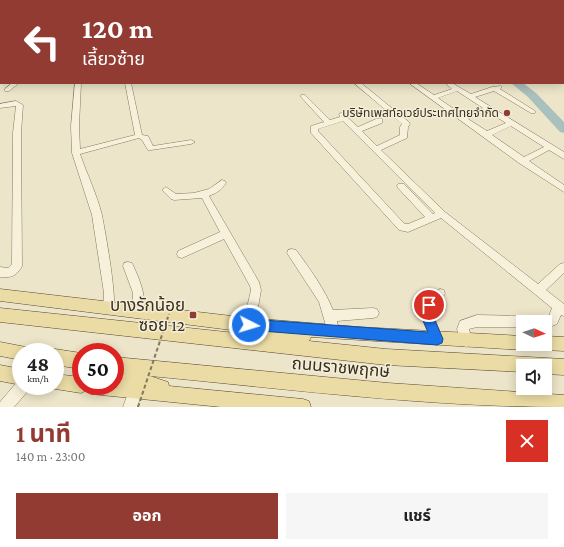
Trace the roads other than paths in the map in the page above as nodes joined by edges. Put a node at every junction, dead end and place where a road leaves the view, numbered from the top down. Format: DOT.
graph roads {
  1 [pos="15,84"];
  2 [pos="78,84"];
  3 [pos="128,84"];
  4 [pos="358,84"];
  5 [pos="413,84"];
  6 [pos="450,84"];
  7 [pos="457,89"];
  8 [pos="7,90"];
  9 [pos="303,96"];
  10 [pos="470,97"];
  11 [pos="433,98"];
  12 [pos="0,106"];
  13 [pos="488,108"];
  14 [pos="533,112"];
  15 [pos="462,119"];
  16 [pos="379,121"];
  17 [pos="328,123"];
  18 [pos="512,123"];
  19 [pos="358,130"];
  20 [pos="485,135"];
  21 [pos="139,136"];
  22 [pos="191,142"];
  23 [pos="550,147"];
  24 [pos="377,149"];
  25 [pos="76,153"];
  26 [pos="564,156"];
  27 [pos="522,161"];
  28 [pos="222,182"];
  29 [pos="401,186"];
  30 [pos="564,189"];
  31 [pos="166,190"];
  32 [pos="204,195"];
  33 [pos="442,214"];
  34 [pos="432,218"];
  35 [pos="225,234"];
  36 [pos="292,253"];
  37 [pos="182,254"];
  38 [pos="128,266"];
  39 [pos="564,267"];
  40 [pos="0,272"];
  41 [pos="538,290"];
  42 [pos="440,294"];
  43 [pos="0,295"];
  44 [pos="110,309"];
  45 [pos="561,309"];
  46 [pos="138,312"];
  47 [pos="373,313"];
  48 [pos="0,315"];
  49 [pos="331,316"];
  50 [pos="552,320"];
  51 [pos="516,322"];
  52 [pos="249,325"];
  53 [pos="333,332"];
  54 [pos="359,334"];
  55 [pos="204,338"];
  56 [pos="437,339"];
  57 [pos="466,341"];
  58 [pos="516,343"];
  59 [pos="552,343"];
  60 [pos="564,344"];
  61 [pos="0,349"];
  62 [pos="12,351"];
  63 [pos="124,366"];
  64 [pos="564,367"];
  65 [pos="0,373"];
  66 [pos="12,375"];
  67 [pos="124,375"];
  68 [pos="124,389"];
  69 [pos="136,390"];
  70 [pos="179,394"];
  71 [pos="15,395"];
  72 [pos="564,403"];
  73 [pos="5,407"];
  74 [pos="130,407"];
  75 [pos="303,407"];
  1 -- 8 [label="street"];
  2 -- 25 [label="street"];
  3 -- 21 [label="street"];
  4 -- 24 [label="street"];
  5 -- 11 [label="street"];
  6 -- 7 [label="street"];
  7 -- 10 [label="street"];
  7 -- 11 [label="street"];
  9 -- 17 [label="street"];
  10 -- 13 [label="street"];
  10 -- 14 [label="street"];
  11 -- 15 [label="street"];
  12 -- 40 [label="street"];
  13 -- 15 [label="street"];
  13 -- 18 [label="street"];
  15 -- 20 [label="street"];
  16 -- 19 [label="street"];
  17 -- 19 [label="street"];
  17 -- 34 [label="street"];
  18 -- 20 [label="street"];
  18 -- 23 [label="street"];
  19 -- 24 [label="street"];
  20 -- 27 [label="street"];
  21 -- 22 [label="street"];
  21 -- 25 [label="street"];
  23 -- 26 [label="street"];
  23 -- 27 [label="street"];
  24 -- 33 [label="street"];
  25 -- 44 [label="street"];
  27 -- 30 [label="street"];
  28 -- 32 [label="street"];
  29 -- 34 [label="street"];
  31 -- 32 [label="street"];
  32 -- 35 [label="street"];
  33 -- 34 [label="street"];
  33 -- 41 [label="street"];
  35 -- 37 [label="street"];
  35 -- 52 [label="street"];
  36 -- 49 [label="street"];
  38 -- 46 [label="street"];
  39 -- 41 [label="street"];
  41 -- 45 [label="street"];
  42 -- 56 [label="street"];
  43 -- 44 [label="main road"];
  44 -- 46 [label="main road"];
  45 -- 50 [label="street"];
  46 -- 52 [label="main road"];
  47 -- 49 [label="street"];
  48 -- 55 [label="main road, ถนนราชพฤกษ์"];
  49 -- 53 [label="street"];
  51 -- 57 [label="street"];
  52 -- 53 [label="main road"];
  53 -- 54 [label="main road"];
  54 -- 55 [label="main road"];
  54 -- 56 [label="main road"];
  55 -- 64 [label="main road, ถนนราชพฤกษ์"];
  56 -- 57 [label="main road"];
  57 -- 58 [label="main road"];
  59 -- 60 [label="main road"];
  61 -- 62 [label="main road"];
  63 -- 72 [label="main road, ถนนราชพฤกษ์"];
  65 -- 66 [label="main road"];
  67 -- 70 [label="main road"];
  68 -- 69 [label="main road"];
  69 -- 70 [label="main road"];
  69 -- 74 [label="street"];
  70 -- 75 [label="main road"];
  71 -- 73 [label="street"];
}
